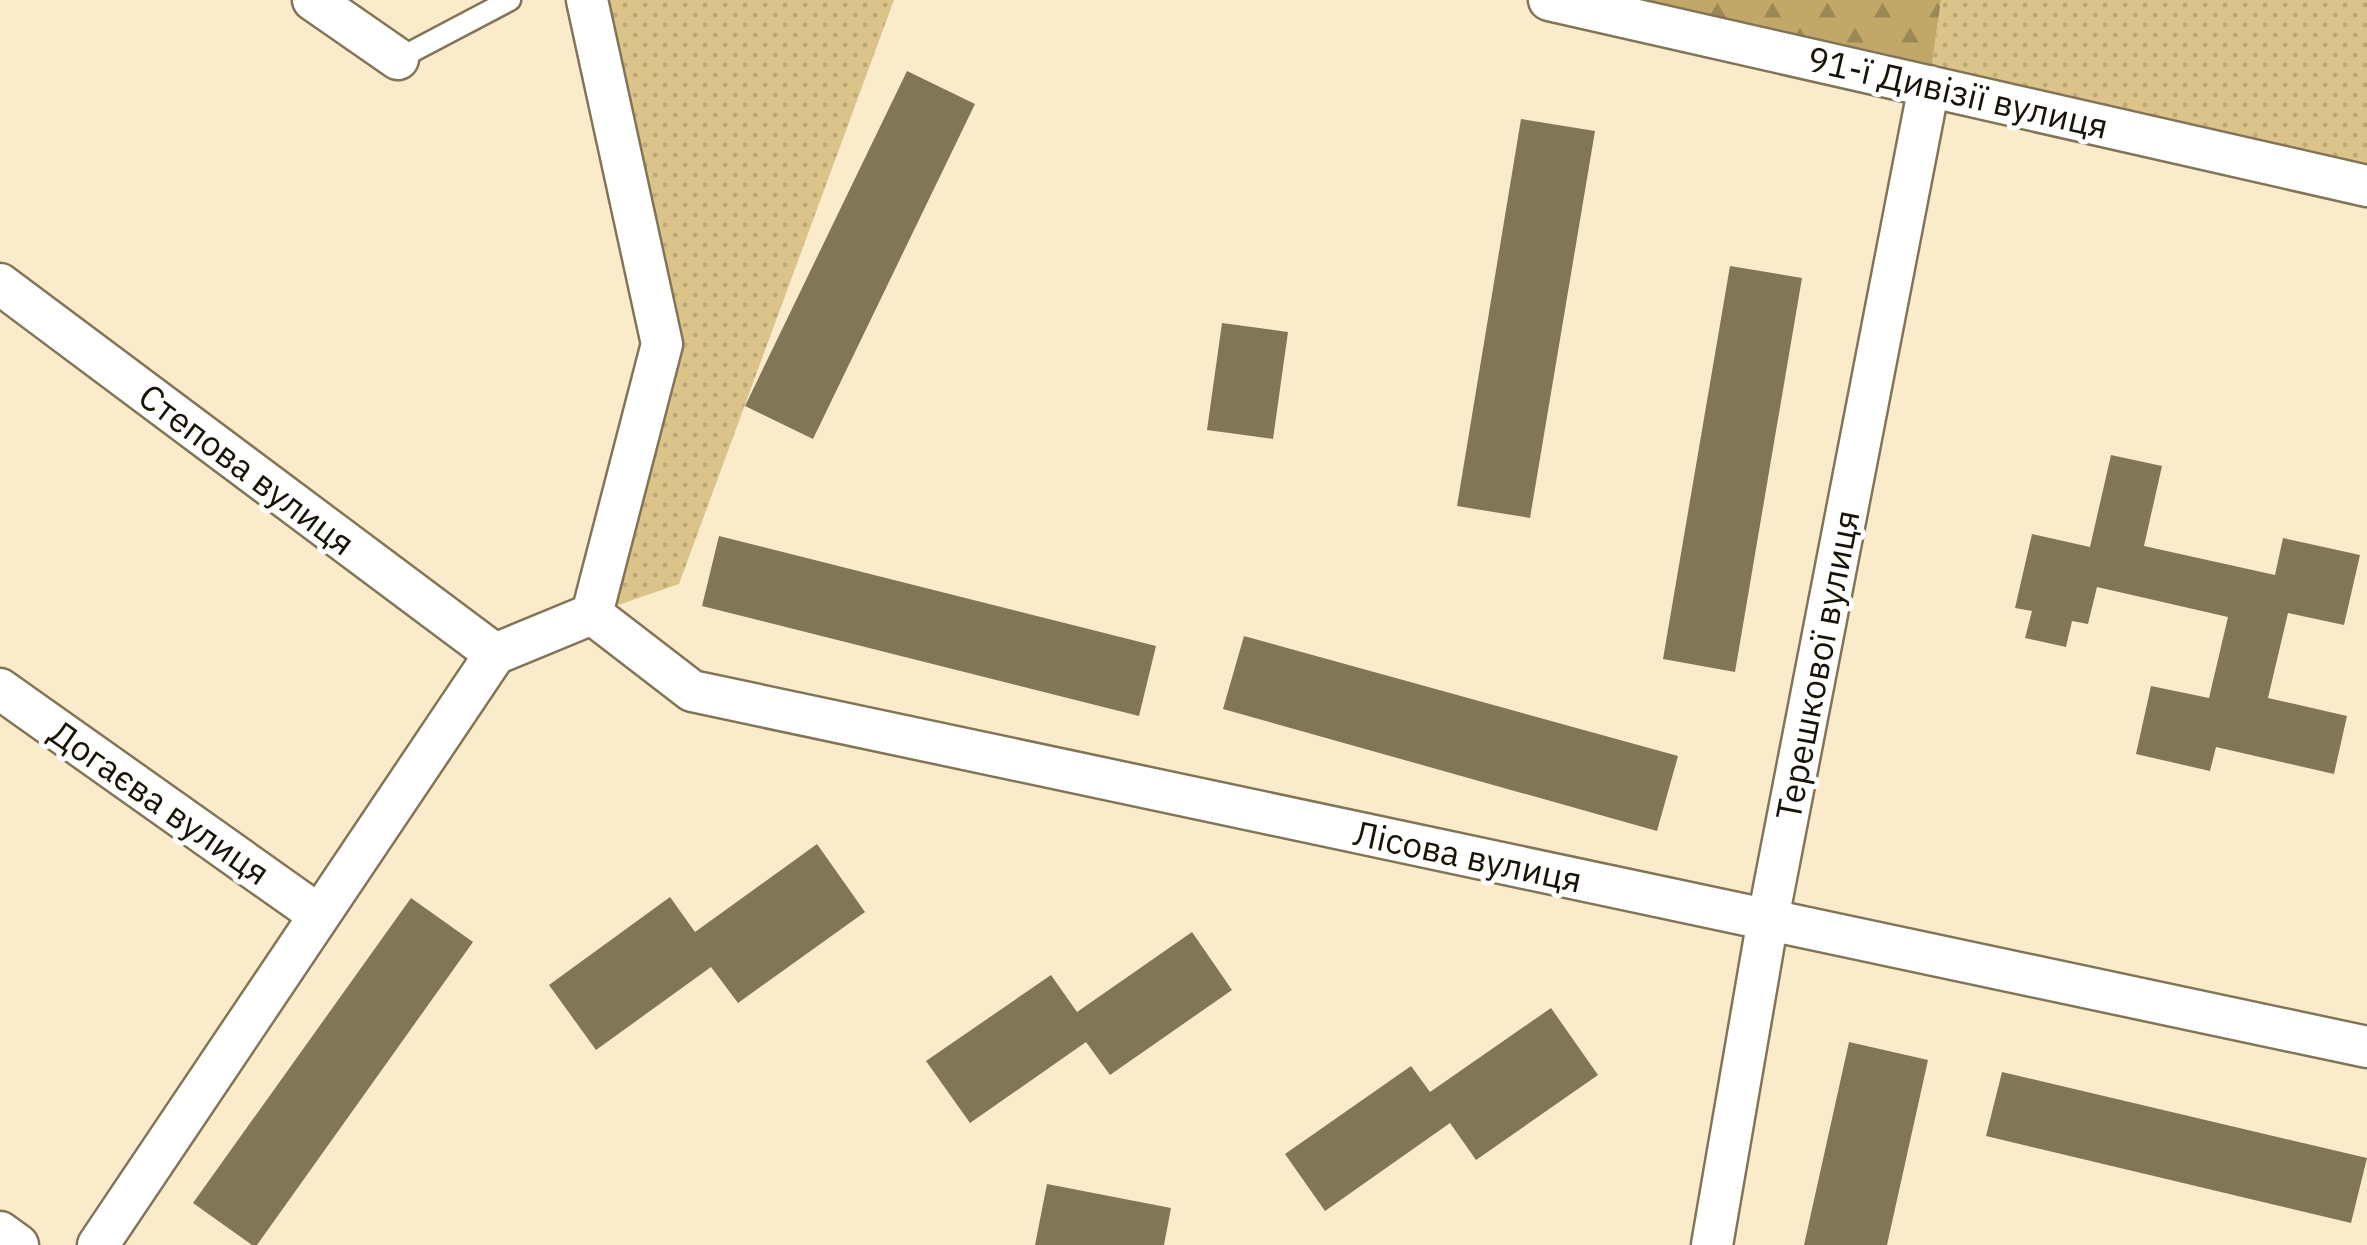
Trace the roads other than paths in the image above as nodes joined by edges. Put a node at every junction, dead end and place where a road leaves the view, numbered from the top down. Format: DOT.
graph roads {
  1 [pos="313,0"];
  2 [pos="510,0"];
  3 [pos="587,0"];
  4 [pos="1549,0"];
  5 [pos="398,59"];
  6 [pos="1930,86"];
  7 [pos="2367,186"];
  8 [pos="0,284"];
  9 [pos="592,614"];
  10 [pos="494,654"];
  11 [pos="0,690"];
  12 [pos="320,915"];
  13 [pos="1768,919"];
  14 [pos="2367,1047"];
  15 [pos="0,1232"];
  16 [pos="18,1245"];
  17 [pos="98,1245"];
  18 [pos="1712,1245"];
  1 -- 5 [label="street"];
  2 -- 5 [label="lane"];
  3 -- 9 [label="street"];
  4 -- 6 [label="street, 91-ї Дивізії вулиця"];
  6 -- 7 [label="street, 91-ї Дивізії вулиця"];
  6 -- 13 [label="street, Терешкової вулиця"];
  8 -- 10 [label="street, Степова вулиця"];
  9 -- 10 [label="street"];
  9 -- 13 [label="street, Лісова вулиця"];
  10 -- 12 [label="street"];
  11 -- 12 [label="street, Догаєва вулиця"];
  12 -- 17 [label="street"];
  13 -- 14 [label="street, Лісова вулиця"];
  13 -- 18 [label="street, Терешкової вулиця"];
  15 -- 16 [label="street"];
}
